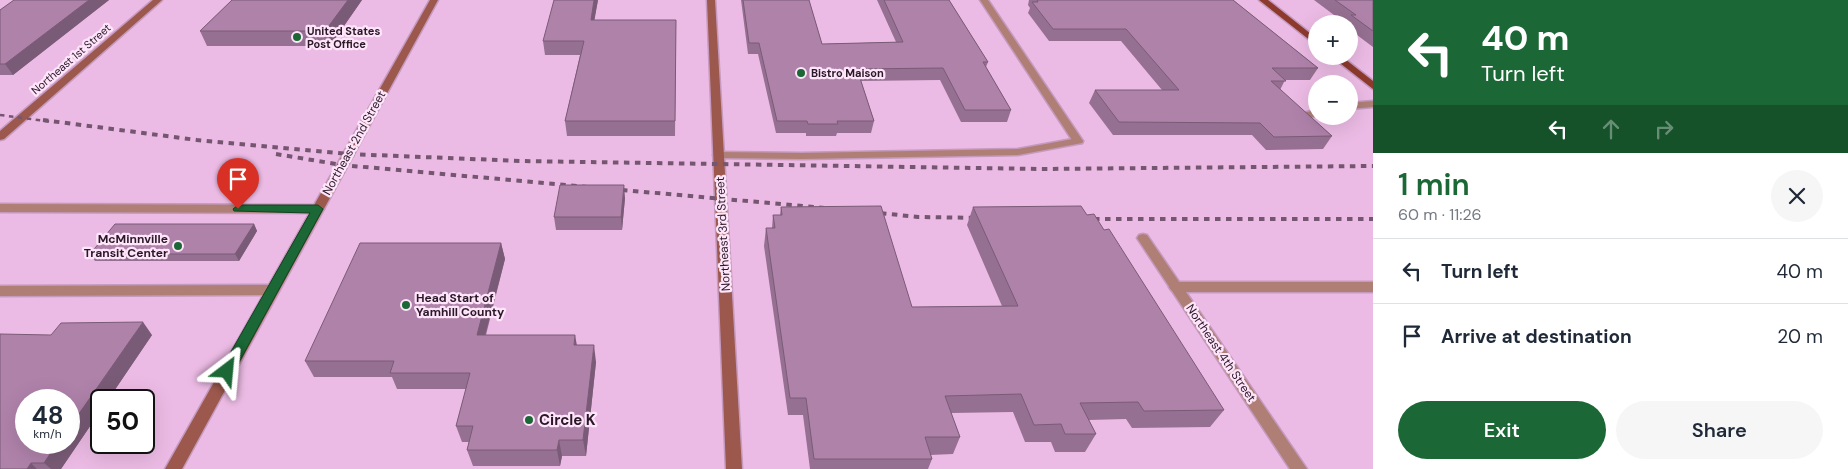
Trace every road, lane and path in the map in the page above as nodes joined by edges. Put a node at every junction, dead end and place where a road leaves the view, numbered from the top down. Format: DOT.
graph roads {
  1 [pos="158,0"];
  2 [pos="434,0"];
  3 [pos="711,0"];
  4 [pos="984,0"];
  5 [pos="1263,0"];
  6 [pos="1308,36"];
  7 [pos="1346,65"];
  8 [pos="1373,86"];
  9 [pos="1373,104"];
  10 [pos="1358,105"];
  11 [pos="1308,115"];
  12 [pos="1299,117"];
  13 [pos="0,137"];
  14 [pos="719,155"];
  15 [pos="0,208"];
  16 [pos="318,209"];
  17 [pos="1143,238"];
  18 [pos="1176,287"];
  19 [pos="1373,288"];
  20 [pos="272,290"];
  21 [pos="0,292"];
  22 [pos="173,469"];
  23 [pos="734,469"];
  24 [pos="1299,469"];
  1 -- 13 [label="street, Northeast 1st Street"];
  2 -- 16 [label="street, Northeast 2nd Street"];
  3 -- 14 [label="street, Northeast 3rd Street"];
  4 -- 14 [label="street"];
  5 -- 6 [label="main road"];
  7 -- 8 [label="main road"];
  9 -- 10 [label="street"];
  11 -- 12 [label="street"];
  14 -- 23 [label="street, Northeast 3rd Street"];
  15 -- 16 [label="street"];
  16 -- 20 [label="street, Northeast 2nd Street"];
  17 -- 18 [label="street, Northeast 4th Street"];
  18 -- 19 [label="street"];
  18 -- 24 [label="street, Northeast 4th Street"];
  20 -- 21 [label="street"];
  20 -- 22 [label="street, Northeast 2nd Street"];
}
